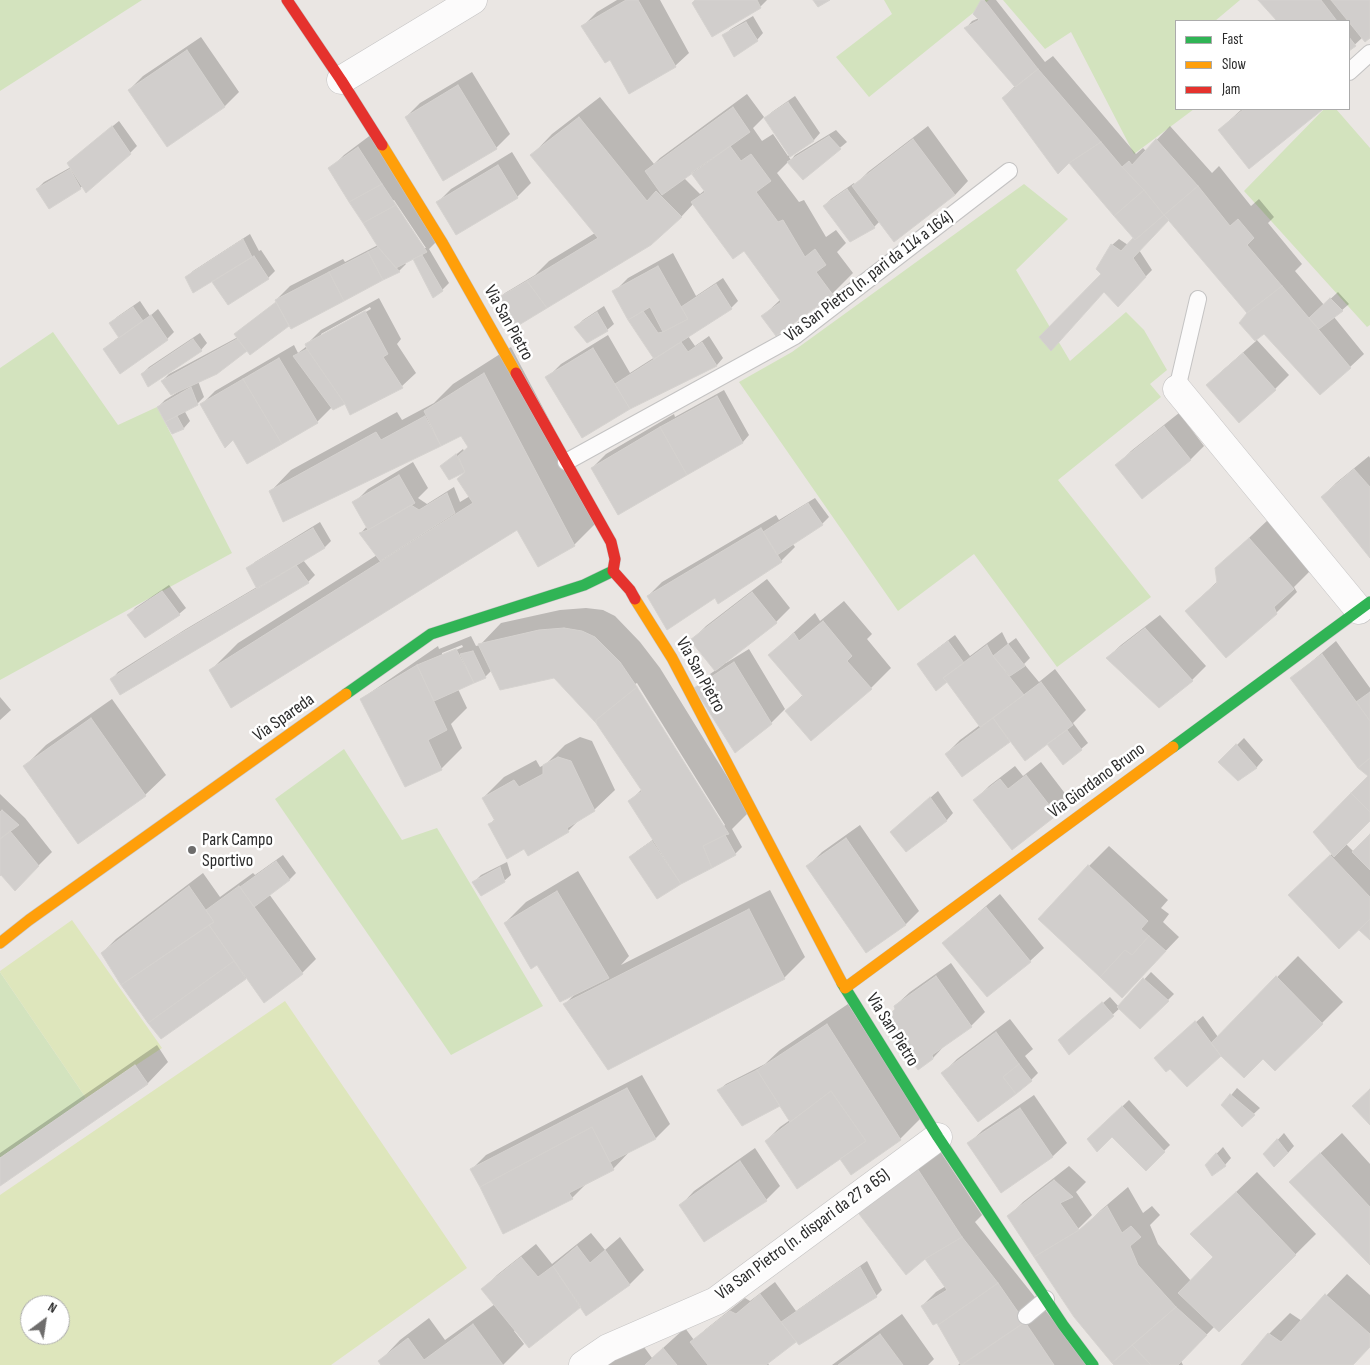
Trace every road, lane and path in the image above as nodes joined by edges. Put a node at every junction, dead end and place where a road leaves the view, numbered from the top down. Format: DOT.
graph roads {
  1 [pos="287,0"];
  2 [pos="472,0"];
  3 [pos="1370,54"];
  4 [pos="1350,71"];
  5 [pos="341,80"];
  6 [pos="1009,171"];
  7 [pos="1198,298"];
  8 [pos="1177,389"];
  9 [pos="566,462"];
  10 [pos="613,570"];
  11 [pos="1365,606"];
  12 [pos="0,943"];
  13 [pos="845,988"];
  14 [pos="938,1137"];
  15 [pos="1046,1299"];
  16 [pos="1026,1316"];
  17 [pos="583,1365"];
  18 [pos="1093,1365"];
  1 -- 5 [label="street, Via San Pietro"];
  2 -- 5 [label="street"];
  3 -- 4 [label="lane"];
  5 -- 9 [label="street, Via San Pietro"];
  6 -- 9 [label="lane, Via San Pietro (n. pari da 114 a 164)"];
  7 -- 8 [label="lane"];
  8 -- 11 [label="street"];
  9 -- 10 [label="street, Via San Pietro"];
  10 -- 12 [label="street, Via Spareda"];
  10 -- 13 [label="street, Via San Pietro"];
  11 -- 13 [label="street, Via Giordano Bruno"];
  13 -- 14 [label="street, Via San Pietro"];
  14 -- 15 [label="street, Via San Pietro"];
  14 -- 17 [label="street, Via San Pietro (n. dispari da 27 a 65)"];
  15 -- 16 [label="lane"];
  15 -- 18 [label="street, Via San Pietro"];
}
